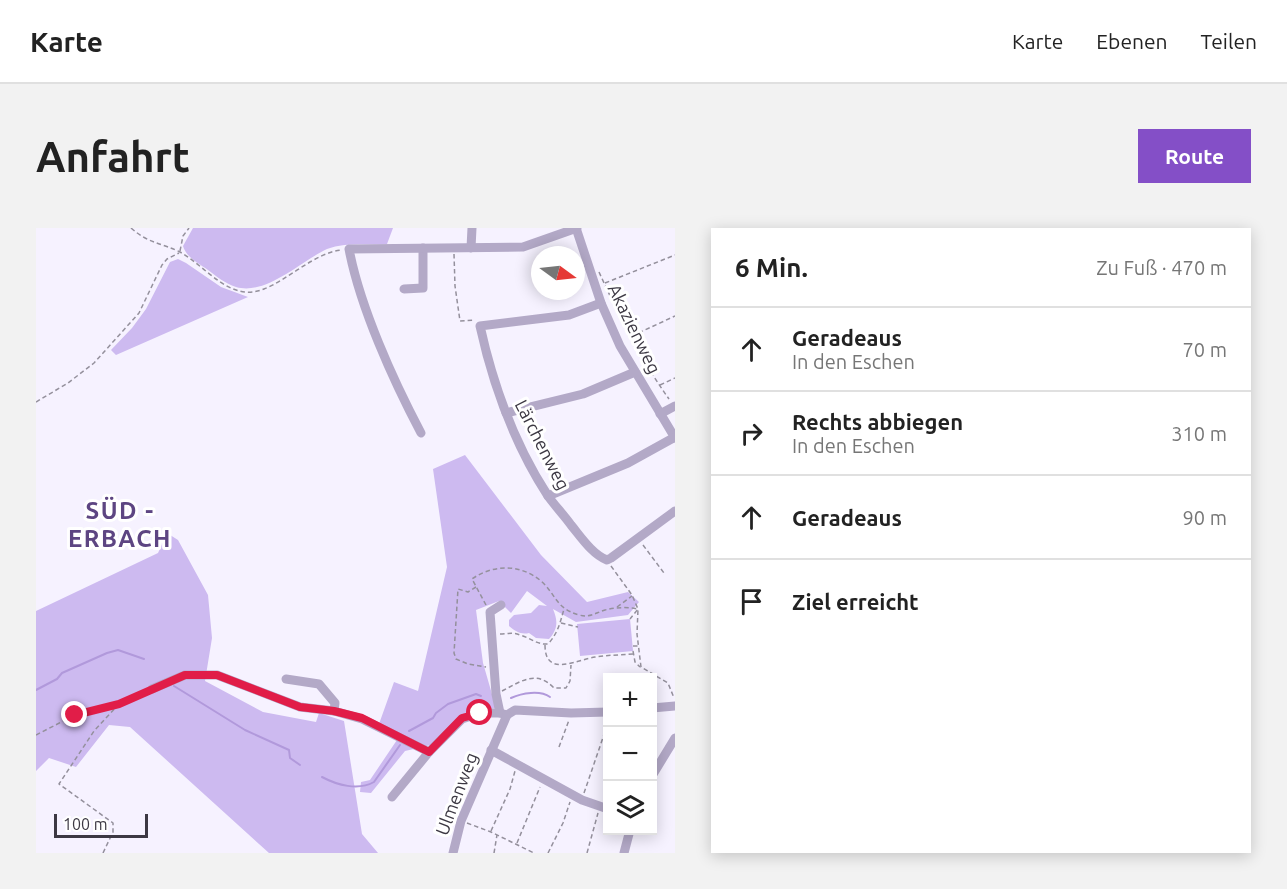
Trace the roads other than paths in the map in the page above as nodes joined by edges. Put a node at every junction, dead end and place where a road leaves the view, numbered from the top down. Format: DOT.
graph roads {
  1 [pos="576,228"];
  2 [pos="469,229"];
  3 [pos="423,248"];
  4 [pos="471,248"];
  5 [pos="404,289"];
  6 [pos="601,303"];
  7 [pos="634,372"];
  8 [pos="675,406"];
  9 [pos="506,413"];
  10 [pos="660,414"];
  11 [pos="421,433"];
  12 [pos="675,437"];
  13 [pos="548,496"];
  14 [pos="675,511"];
  15 [pos="501,605"];
  16 [pos="286,679"];
  17 [pos="152,689"];
  18 [pos="675,706"];
  19 [pos="657,708"];
  20 [pos="334,711"];
  21 [pos="603,712"];
  22 [pos="503,714"];
  23 [pos="675,738"];
  24 [pos="491,750"];
  25 [pos="429,752"];
  26 [pos="657,768"];
  27 [pos="392,796"];
  28 [pos="603,808"];
  29 [pos="629,835"];
  30 [pos="453,853"];
  31 [pos="624,853"];
  1 -- 4 [label="street"];
  1 -- 6 [label="street, Akazienweg"];
  2 -- 4 [label="street"];
  3 -- 4 [label="street"];
  3 -- 5 [label="street"];
  3 -- 11 [label="street"];
  6 -- 7 [label="street, Akazienweg"];
  6 -- 9 [label="street, Lärchenweg"];
  7 -- 9 [label="street"];
  7 -- 10 [label="street, Akazienweg"];
  8 -- 10 [label="street"];
  9 -- 13 [label="street, Lärchenweg"];
  10 -- 12 [label="street, Akazienweg"];
  12 -- 13 [label="street"];
  13 -- 14 [label="street, Lärchenweg"];
  15 -- 22 [label="street"];
  16 -- 20 [label="street"];
  17 -- 20 [label="street"];
  18 -- 19 [label="street"];
  20 -- 25 [label="street"];
  21 -- 22 [label="street"];
  22 -- 24 [label="street, Ulmenweg"];
  22 -- 25 [label="street"];
  23 -- 26 [label="street"];
  24 -- 28 [label="street"];
  24 -- 30 [label="street, Ulmenweg"];
  25 -- 27 [label="street"];
  29 -- 31 [label="street"];
}
